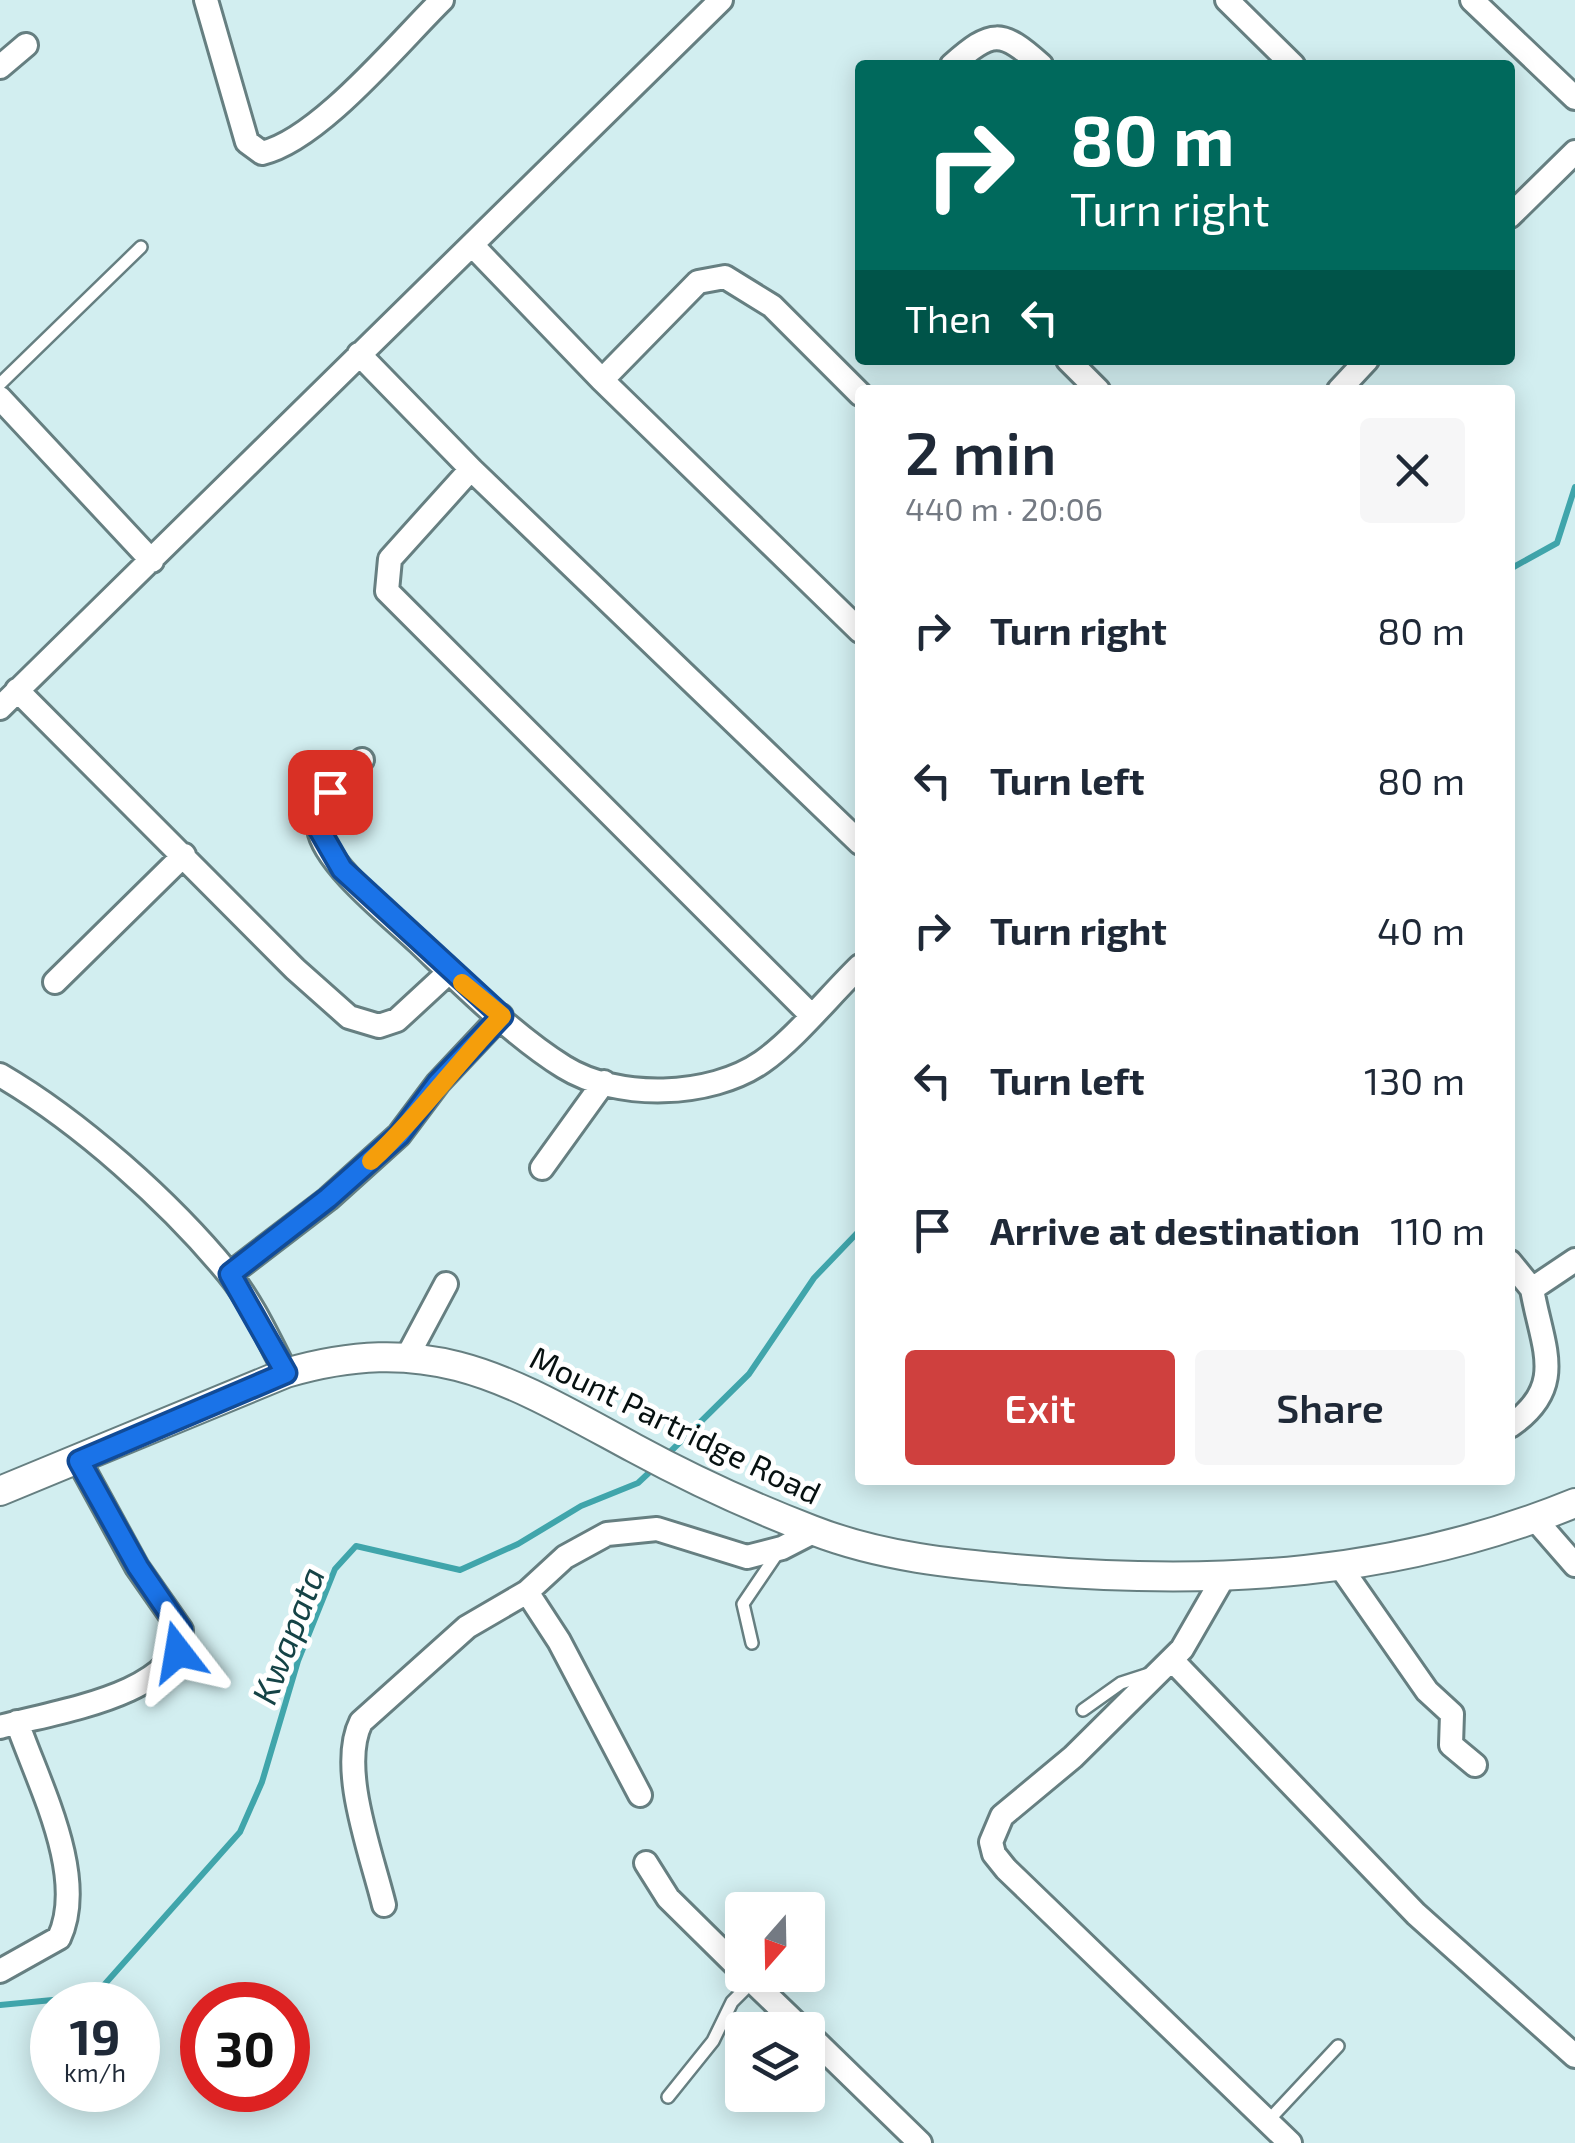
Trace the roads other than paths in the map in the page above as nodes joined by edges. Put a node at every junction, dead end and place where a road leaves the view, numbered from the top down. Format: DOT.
graph roads {
  1 [pos="206,0"];
  2 [pos="442,0"];
  3 [pos="722,0"];
  4 [pos="1227,0"];
  5 [pos="1472,0"];
  6 [pos="26,45"];
  7 [pos="959,60"];
  8 [pos="1035,60"];
  9 [pos="1289,60"];
  10 [pos="0,67"];
  11 [pos="1575,98"];
  12 [pos="1575,152"];
  13 [pos="1515,211"];
  14 [pos="142,246"];
  15 [pos="473,246"];
  16 [pos="359,354"];
  17 [pos="1073,365"];
  18 [pos="1357,365"];
  19 [pos="602,380"];
  20 [pos="0,384"];
  21 [pos="1093,385"];
  22 [pos="1342,385"];
  23 [pos="855,389"];
  24 [pos="0,398"];
  25 [pos="470,470"];
  26 [pos="152,561"];
  27 [pos="855,626"];
  28 [pos="18,690"];
  29 [pos="0,708"];
  30 [pos="362,760"];
  31 [pos="855,838"];
  32 [pos="184,855"];
  33 [pos="855,971"];
  34 [pos="449,972"];
  35 [pos="54,982"];
  36 [pos="810,1014"];
  37 [pos="502,1016"];
  38 [pos="0,1076"];
  39 [pos="604,1082"];
  40 [pos="542,1168"];
  41 [pos="1575,1260"];
  42 [pos="1515,1268"];
  43 [pos="230,1274"];
  44 [pos="446,1284"];
  45 [pos="1532,1289"];
  46 [pos="406,1357"];
  47 [pos="286,1373"];
  48 [pos="1515,1422"];
  49 [pos="79,1461"];
  50 [pos="0,1491"];
  51 [pos="1575,1503"];
  52 [pos="1534,1518"];
  53 [pos="815,1531"];
  54 [pos="782,1548"];
  55 [pos="1575,1565"];
  56 [pos="1342,1569"];
  57 [pos="1223,1578"];
  58 [pos="527,1592"];
  59 [pos="752,1643"];
  60 [pos="1166,1666"];
  61 [pos="1084,1710"];
  62 [pos="9,1724"];
  63 [pos="1475,1765"];
  64 [pos="640,1794"];
  65 [pos="646,1862"];
  66 [pos="384,1905"];
  67 [pos="725,1954"];
  68 [pos="0,1971"];
  69 [pos="738,1992"];
  70 [pos="764,1992"];
  71 [pos="784,2012"];
  72 [pos="1338,2046"];
  73 [pos="825,2051"];
  74 [pos="1575,2056"];
  75 [pos="668,2097"];
  76 [pos="1268,2122"];
  77 [pos="920,2143"];
  78 [pos="1290,2143"];
  1 -- 2 [label="street"];
  3 -- 15 [label="street"];
  4 -- 9 [label="street"];
  5 -- 11 [label="street"];
  6 -- 10 [label="street"];
  7 -- 8 [label="street"];
  12 -- 13 [label="street"];
  14 -- 20 [label="lane"];
  15 -- 16 [label="street"];
  15 -- 19 [label="street"];
  16 -- 25 [label="street"];
  16 -- 26 [label="street"];
  17 -- 21 [label="street"];
  18 -- 22 [label="street"];
  19 -- 23 [label="street"];
  19 -- 27 [label="street"];
  24 -- 26 [label="street"];
  25 -- 31 [label="street"];
  25 -- 36 [label="street"];
  26 -- 28 [label="street"];
  28 -- 29 [label="street"];
  28 -- 32 [label="street"];
  30 -- 34 [label="street"];
  32 -- 34 [label="street"];
  32 -- 35 [label="street"];
  33 -- 36 [label="street"];
  34 -- 37 [label="street"];
  36 -- 39 [label="street"];
  37 -- 39 [label="street"];
  37 -- 43 [label="street"];
  38 -- 43 [label="street"];
  39 -- 40 [label="street"];
  41 -- 45 [label="street"];
  42 -- 45 [label="street"];
  43 -- 47 [label="street"];
  44 -- 46 [label="street"];
  45 -- 48 [label="street"];
  46 -- 47 [label="street, Mount Partridge Road"];
  46 -- 53 [label="street, Mount Partridge Road"];
  47 -- 49 [label="street, Mount Partridge Road"];
  49 -- 50 [label="street, Mount Partridge Road"];
  49 -- 62 [label="street"];
  51 -- 52 [label="street, Mount Partridge Road"];
  52 -- 55 [label="street"];
  52 -- 56 [label="street, Mount Partridge Road"];
  53 -- 54 [label="street"];
  53 -- 57 [label="street, Mount Partridge Road"];
  54 -- 58 [label="street"];
  54 -- 59 [label="lane"];
  56 -- 57 [label="street, Mount Partridge Road"];
  56 -- 63 [label="street"];
  57 -- 60 [label="street"];
  58 -- 64 [label="street"];
  58 -- 66 [label="street"];
  60 -- 61 [label="lane"];
  60 -- 74 [label="street"];
  60 -- 76 [label="street"];
  62 -- 68 [label="street"];
  65 -- 67 [label="street"];
  69 -- 75 [label="lane"];
  70 -- 71 [label="street"];
  72 -- 76 [label="lane"];
  73 -- 77 [label="street"];
  76 -- 78 [label="street"];
}
